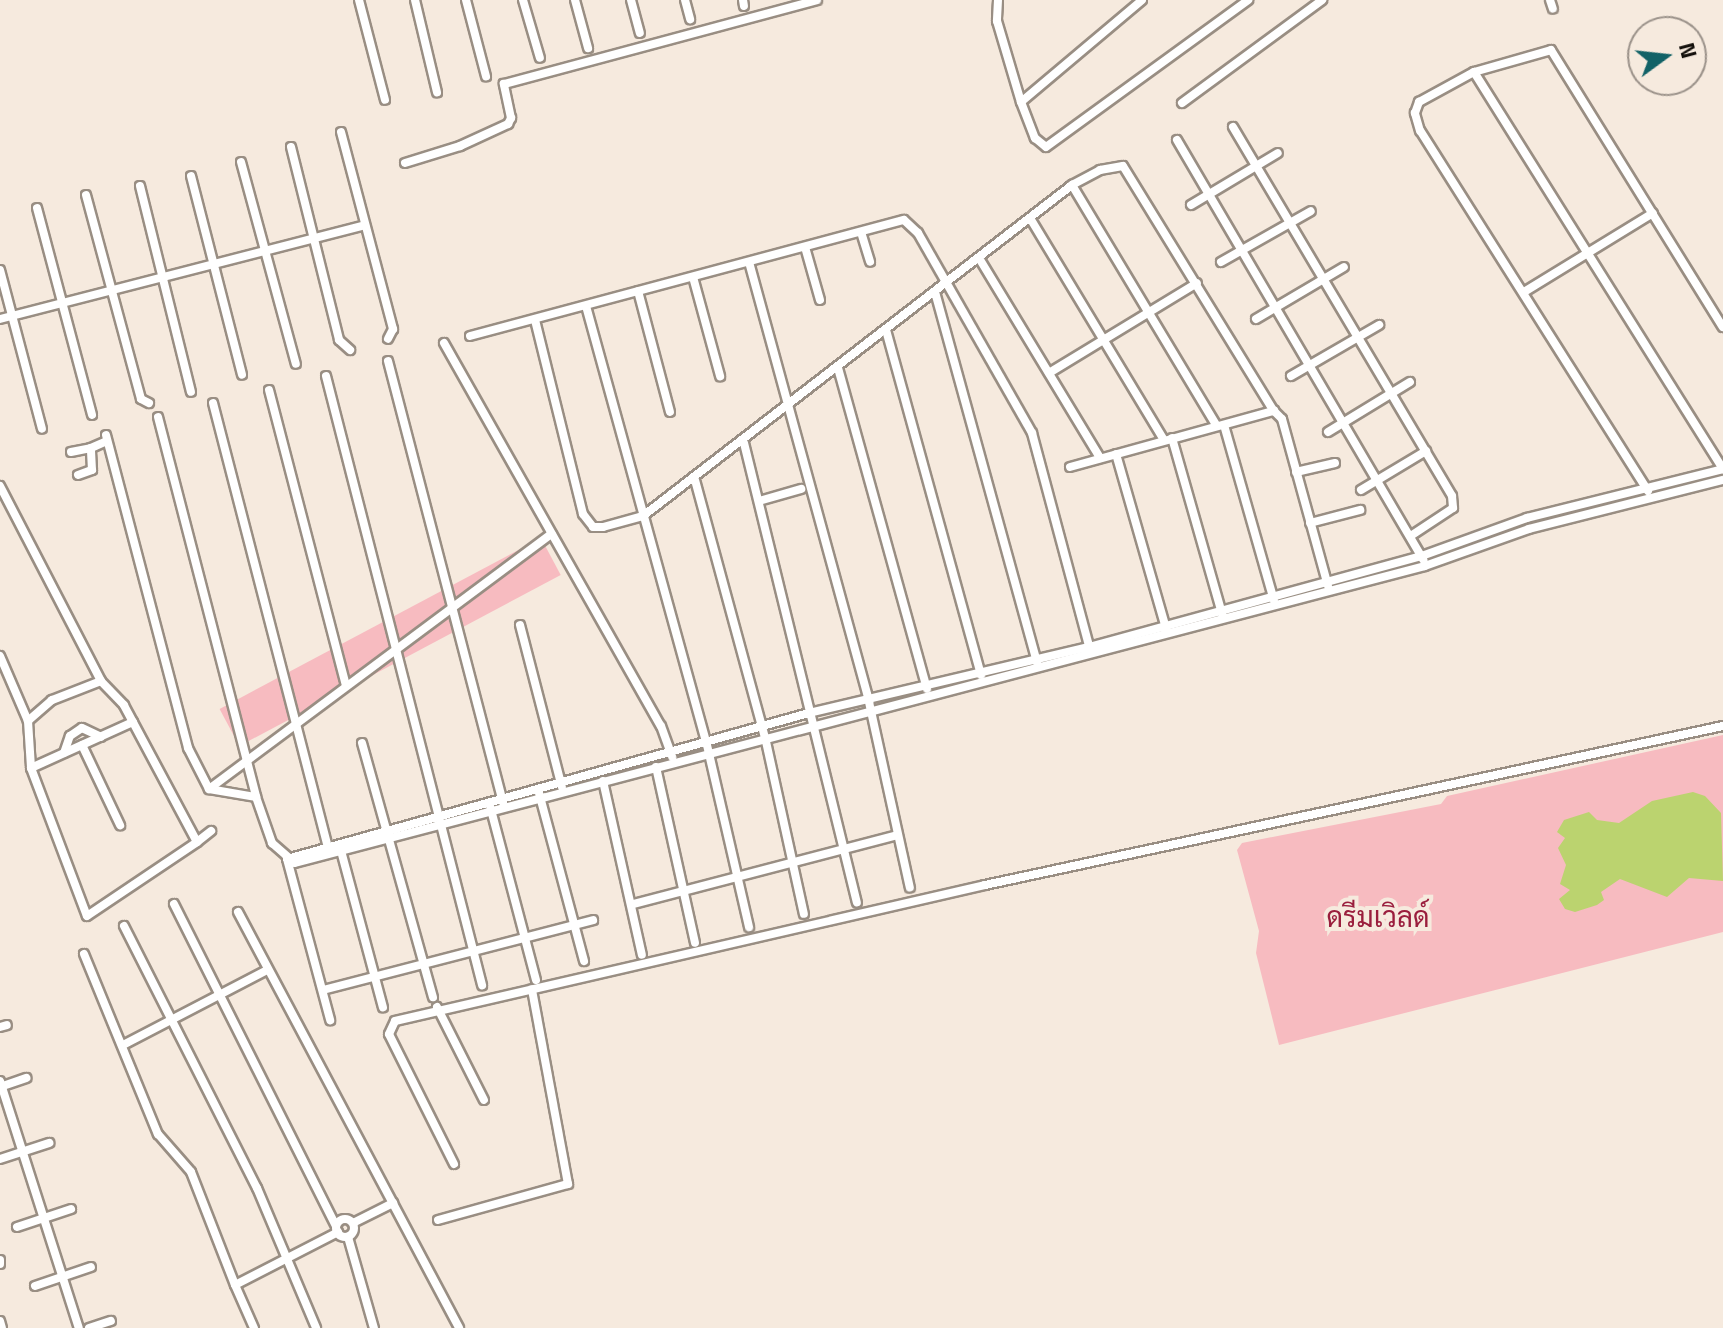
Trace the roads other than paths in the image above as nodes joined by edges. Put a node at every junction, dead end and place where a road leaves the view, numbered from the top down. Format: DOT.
graph roads {
  1 [pos="359,0"];
  2 [pos="415,0"];
  3 [pos="466,0"];
  4 [pos="523,0"];
  5 [pos="575,0"];
  6 [pos="631,0"];
  7 [pos="685,0"];
  8 [pos="817,0"];
  9 [pos="998,0"];
  10 [pos="1142,0"];
  11 [pos="1248,0"];
  12 [pos="1322,0"];
  13 [pos="690,19"];
  14 [pos="640,33"];
  15 [pos="588,48"];
  16 [pos="540,58"];
  17 [pos="1474,72"];
  18 [pos="486,76"];
  19 [pos="437,92"];
  20 [pos="385,100"];
  21 [pos="1021,102"];
  22 [pos="1182,103"];
  23 [pos="1233,127"];
  24 [pos="341,132"];
  25 [pos="1177,140"];
  26 [pos="291,147"];
  27 [pos="1278,153"];
  28 [pos="241,162"];
  29 [pos="405,163"];
  30 [pos="1256,166"];
  31 [pos="191,176"];
  32 [pos="1072,185"];
  33 [pos="140,186"];
  34 [pos="1209,194"];
  35 [pos="86,195"];
  36 [pos="1191,205"];
  37 [pos="37,208"];
  38 [pos="1311,211"];
  39 [pos="1653,213"];
  40 [pos="1030,218"];
  41 [pos="1290,223"];
  42 [pos="365,225"];
  43 [pos="861,232"];
  44 [pos="314,239"];
  45 [pos="805,247"];
  46 [pos="266,251"];
  47 [pos="1242,251"];
  48 [pos="1588,253"];
  49 [pos="979,258"];
  50 [pos="749,262"];
  51 [pos="870,262"];
  52 [pos="1221,262"];
  53 [pos="214,264"];
  54 [pos="1344,267"];
  55 [pos="0,270"];
  56 [pos="162,277"];
  57 [pos="693,277"];
  58 [pos="1324,280"];
  59 [pos="1197,283"];
  60 [pos="943,285"];
  61 [pos="112,290"];
  62 [pos="638,291"];
  63 [pos="935,292"];
  64 [pos="1524,292"];
  65 [pos="820,300"];
  66 [pos="63,302"];
  67 [pos="586,306"];
  68 [pos="1276,308"];
  69 [pos="1149,312"];
  70 [pos="12,316"];
  71 [pos="0,319"];
  72 [pos="1256,319"];
  73 [pos="535,320"];
  74 [pos="1379,325"];
  75 [pos="1723,327"];
  76 [pos="886,330"];
  77 [pos="470,336"];
  78 [pos="1357,337"];
  79 [pos="388,339"];
  80 [pos="1104,340"];
  81 [pos="444,343"];
  82 [pos="350,350"];
  83 [pos="388,361"];
  84 [pos="296,364"];
  85 [pos="1310,365"];
  86 [pos="838,368"];
  87 [pos="1049,373"];
  88 [pos="242,375"];
  89 [pos="326,376"];
  90 [pos="720,376"];
  91 [pos="1291,376"];
  92 [pos="1410,382"];
  93 [pos="269,390"];
  94 [pos="191,392"];
  95 [pos="1391,393"];
  96 [pos="149,403"];
  97 [pos="213,403"];
  98 [pos="789,406"];
  99 [pos="1274,411"];
  100 [pos="670,412"];
  101 [pos="92,415"];
  102 [pos="158,417"];
  103 [pos="1344,422"];
  104 [pos="1221,426"];
  105 [pos="42,429"];
  106 [pos="1328,432"];
  107 [pos="1168,439"];
  108 [pos="744,443"];
  109 [pos="91,448"];
  110 [pos="1426,451"];
  111 [pos="71,452"];
  112 [pos="1116,454"];
  113 [pos="1100,458"];
  114 [pos="1335,463"];
  115 [pos="1070,467"];
  116 [pos="1723,469"];
  117 [pos="1296,472"];
  118 [pos="78,475"];
  119 [pos="1379,479"];
  120 [pos="695,480"];
  121 [pos="1723,480"];
  122 [pos="0,486"];
  123 [pos="801,489"];
  124 [pos="1647,489"];
  125 [pos="1361,490"];
  126 [pos="1650,499"];
  127 [pos="759,501"];
  128 [pos="1360,510"];
  129 [pos="643,516"];
  130 [pos="1310,523"];
  131 [pos="551,534"];
  132 [pos="1412,535"];
  133 [pos="1422,556"];
  134 [pos="1425,566"];
  135 [pos="1328,586"];
  136 [pos="1273,595"];
  137 [pos="1276,605"];
  138 [pos="455,607"];
  139 [pos="1220,608"];
  140 [pos="1223,618"];
  141 [pos="520,625"];
  142 [pos="1166,628"];
  143 [pos="397,647"];
  144 [pos="1089,652"];
  145 [pos="0,656"];
  146 [pos="1037,663"];
  147 [pos="1091,666"];
  148 [pos="982,676"];
  149 [pos="101,681"];
  150 [pos="346,685"];
  151 [pos="928,690"];
  152 [pos="870,706"];
  153 [pos="809,713"];
  154 [pos="28,721"];
  155 [pos="133,722"];
  156 [pos="296,723"];
  157 [pos="811,725"];
  158 [pos="1723,726"];
  159 [pos="763,733"];
  160 [pos="101,737"];
  161 [pos="362,743"];
  162 [pos="82,745"];
  163 [pos="708,748"];
  164 [pos="64,753"];
  165 [pos="248,758"];
  166 [pos="672,758"];
  167 [pos="656,767"];
  168 [pos="31,768"];
  169 [pos="603,781"];
  170 [pos="562,787"];
  171 [pos="209,789"];
  172 [pos="539,793"];
  173 [pos="256,797"];
  174 [pos="503,802"];
  175 [pos="490,806"];
  176 [pos="440,819"];
  177 [pos="120,825"];
  178 [pos="211,831"];
  179 [pos="385,834"];
  180 [pos="897,835"];
  181 [pos="197,842"];
  182 [pos="327,845"];
  183 [pos="340,847"];
  184 [pos="844,849"];
  185 [pos="330,855"];
  186 [pos="287,859"];
  187 [pos="793,863"];
  188 [pos="738,878"];
  189 [pos="910,888"];
  190 [pos="684,893"];
  191 [pos="857,902"];
  192 [pos="174,904"];
  193 [pos="633,904"];
  194 [pos="238,912"];
  195 [pos="804,914"];
  196 [pos="593,920"];
  197 [pos="575,925"];
  198 [pos="124,926"];
  199 [pos="749,927"];
  200 [pos="525,938"];
  201 [pos="695,943"];
  202 [pos="475,950"];
  203 [pos="84,954"];
  204 [pos="642,955"];
  205 [pos="584,961"];
  206 [pos="424,964"];
  207 [pos="267,970"];
  208 [pos="375,977"];
  209 [pos="534,984"];
  210 [pos="482,985"];
  211 [pos="323,990"];
  212 [pos="220,996"];
  213 [pos="433,997"];
  214 [pos="383,1007"];
  215 [pos="437,1007"];
  216 [pos="171,1020"];
  217 [pos="330,1020"];
  218 [pos="123,1045"];
  219 [pos="26,1078"];
  220 [pos="1,1085"];
  221 [pos="484,1100"];
  222 [pos="49,1143"];
  223 [pos="23,1152"];
  224 [pos="0,1159"];
  225 [pos="454,1164"];
  226 [pos="393,1203"];
  227 [pos="71,1209"];
  228 [pos="44,1218"];
  229 [pos="438,1220"];
  230 [pos="353,1223"];
  231 [pos="17,1227"];
  232 [pos="337,1229"];
  233 [pos="348,1237"];
  234 [pos="289,1260"];
  235 [pos="91,1267"];
  236 [pos="63,1277"];
  237 [pos="235,1285"];
  238 [pos="35,1286"];
  239 [pos="0,1321"];
  240 [pos="111,1321"];
  241 [pos="2,1328"];
  242 [pos="79,1328"];
  243 [pos="89,1328"];
  244 [pos="254,1328"];
  245 [pos="316,1328"];
  246 [pos="374,1328"];
  247 [pos="459,1328"];
  1 -- 20 [label="street"];
  2 -- 19 [label="street"];
  3 -- 18 [label="street"];
  4 -- 16 [label="street"];
  5 -- 15 [label="street"];
  6 -- 14 [label="street"];
  7 -- 13 [label="street"];
  8 -- 29 [label="street"];
  9 -- 21 [label="street"];
  10 -- 21 [label="street"];
  11 -- 21 [label="street"];
  12 -- 22 [label="street"];
  17 -- 39 [label="street"];
  17 -- 48 [label="street"];
  17 -- 64 [label="street"];
  23 -- 30 [label="street"];
  24 -- 42 [label="street"];
  25 -- 34 [label="street"];
  26 -- 44 [label="street"];
  27 -- 30 [label="street"];
  28 -- 46 [label="street"];
  30 -- 34 [label="street"];
  30 -- 41 [label="street"];
  31 -- 53 [label="street"];
  32 -- 40 [label="street"];
  32 -- 59 [label="street"];
  32 -- 69 [label="street"];
  33 -- 56 [label="street"];
  34 -- 36 [label="street"];
  34 -- 47 [label="street"];
  35 -- 61 [label="street"];
  37 -- 66 [label="street"];
  38 -- 41 [label="street"];
  39 -- 48 [label="street"];
  39 -- 75 [label="street"];
  40 -- 49 [label="street"];
  40 -- 80 [label="street"];
  41 -- 47 [label="street"];
  41 -- 58 [label="street"];
  42 -- 44 [label="street"];
  42 -- 79 [label="street"];
  43 -- 45 [label="street"];
  43 -- 51 [label="street"];
  43 -- 60 [label="street"];
  44 -- 46 [label="street"];
  44 -- 82 [label="street"];
  45 -- 50 [label="street"];
  45 -- 65 [label="street"];
  46 -- 53 [label="street"];
  46 -- 84 [label="street"];
  47 -- 52 [label="street"];
  47 -- 68 [label="street"];
  48 -- 64 [label="street"];
  48 -- 116 [label="street"];
  49 -- 60 [label="street"];
  49 -- 87 [label="street"];
  50 -- 57 [label="street"];
  50 -- 98 [label="street"];
  53 -- 56 [label="street"];
  53 -- 88 [label="street"];
  54 -- 58 [label="street"];
  55 -- 70 [label="street"];
  56 -- 61 [label="street"];
  56 -- 94 [label="street"];
  57 -- 62 [label="street"];
  57 -- 90 [label="street"];
  58 -- 68 [label="street"];
  58 -- 78 [label="street"];
  59 -- 69 [label="street"];
  59 -- 99 [label="street"];
  60 -- 63 [label="street"];
  60 -- 144 [label="street"];
  61 -- 66 [label="street"];
  61 -- 96 [label="street"];
  62 -- 67 [label="street"];
  62 -- 100 [label="street"];
  63 -- 76 [label="street"];
  63 -- 146 [label="street"];
  64 -- 124 [label="street"];
  66 -- 70 [label="street"];
  66 -- 101 [label="street"];
  67 -- 73 [label="street"];
  67 -- 129 [label="street"];
  68 -- 72 [label="street"];
  68 -- 85 [label="street"];
  69 -- 80 [label="street"];
  69 -- 104 [label="street"];
  70 -- 71 [label="street"];
  70 -- 105 [label="street"];
  73 -- 77 [label="street"];
  73 -- 129 [label="street"];
  74 -- 78 [label="street"];
  76 -- 86 [label="street"];
  76 -- 148 [label="street"];
  78 -- 85 [label="street"];
  78 -- 95 [label="street"];
  80 -- 87 [label="street"];
  80 -- 107 [label="street"];
  81 -- 131 [label="street"];
  83 -- 138 [label="street"];
  85 -- 91 [label="street"];
  85 -- 103 [label="street"];
  86 -- 98 [label="street"];
  86 -- 151 [label="street"];
  87 -- 113 [label="street"];
  89 -- 143 [label="street"];
  92 -- 95 [label="street"];
  93 -- 150 [label="street"];
  95 -- 103 [label="street"];
  95 -- 110 [label="street"];
  97 -- 156 [label="street"];
  98 -- 108 [label="street"];
  98 -- 152 [label="street"];
  99 -- 104 [label="street"];
  99 -- 117 [label="street"];
  102 -- 165 [label="street"];
  103 -- 106 [label="street"];
  103 -- 119 [label="street"];
  104 -- 107 [label="street"];
  104 -- 136 [label="street"];
  107 -- 112 [label="street"];
  107 -- 139 [label="street"];
  108 -- 120 [label="street"];
  108 -- 127 [label="street"];
  109 -- 111 [label="street"];
  109 -- 118 [label="street"];
  109 -- 171 [label="street"];
  110 -- 119 [label="street"];
  110 -- 132 [label="street"];
  112 -- 113 [label="street"];
  112 -- 142 [label="street"];
  113 -- 115 [label="street"];
  114 -- 117 [label="street"];
  116 -- 124 [label="street"];
  117 -- 130 [label="street"];
  119 -- 125 [label="street"];
  119 -- 132 [label="street"];
  120 -- 129 [label="street"];
  120 -- 159 [label="street"];
  121 -- 126 [label="street"];
  122 -- 149 [label="street"];
  123 -- 127 [label="street"];
  124 -- 126 [label="street"];
  124 -- 133 [label="street"];
  126 -- 134 [label="street"];
  127 -- 153 [label="street"];
  128 -- 130 [label="street"];
  129 -- 163 [label="street"];
  130 -- 135 [label="street"];
  131 -- 138 [label="street"];
  131 -- 166 [label="street"];
  132 -- 133 [label="street"];
  133 -- 134 [label="street"];
  133 -- 135 [label="street"];
  134 -- 135 [label="street"];
  135 -- 136 [label="street"];
  135 -- 137 [label="street"];
  136 -- 137 [label="street"];
  136 -- 139 [label="street"];
  137 -- 140 [label="street"];
  138 -- 143 [label="street"];
  138 -- 174 [label="street"];
  139 -- 140 [label="street"];
  139 -- 142 [label="street"];
  140 -- 142 [label="street"];
  141 -- 170 [label="street"];
  142 -- 144 [label="street"];
  143 -- 150 [label="street"];
  143 -- 176 [label="street"];
  144 -- 146 [label="street"];
  144 -- 147 [label="street"];
  145 -- 154 [label="street"];
  146 -- 148 [label="street"];
  148 -- 151 [label="street"];
  149 -- 154 [label="street"];
  149 -- 155 [label="street"];
  150 -- 156 [label="street"];
  151 -- 152 [label="street"];
  152 -- 153 [label="street"];
  152 -- 157 [label="street"];
  152 -- 180 [label="street"];
  153 -- 157 [label="street"];
  153 -- 159 [label="street"];
  154 -- 168 [label="street"];
  155 -- 160 [label="street"];
  155 -- 181 [label="street"];
  156 -- 165 [label="street"];
  156 -- 182 [label="street"];
  157 -- 159 [label="street"];
  157 -- 184 [label="street"];
  158 -- 209 [label="street"];
  159 -- 163 [label="street"];
  159 -- 187 [label="street"];
  160 -- 162 [label="street"];
  160 -- 164 [label="street"];
  161 -- 179 [label="street"];
  162 -- 164 [label="street"];
  162 -- 177 [label="street"];
  163 -- 166 [label="street"];
  163 -- 188 [label="street"];
  164 -- 168 [label="street"];
  165 -- 171 [label="street"];
  165 -- 173 [label="street"];
  166 -- 167 [label="street"];
  166 -- 170 [label="street"];
  167 -- 169 [label="street"];
  167 -- 190 [label="street"];
  168 -- 181 [label="street"];
  169 -- 170 [label="street"];
  169 -- 193 [label="street"];
  170 -- 172 [label="street"];
  171 -- 173 [label="street"];
  172 -- 174 [label="street"];
  172 -- 197 [label="street"];
  173 -- 186 [label="street"];
  174 -- 175 [label="street"];
  175 -- 176 [label="street"];
  175 -- 200 [label="street"];
  176 -- 179 [label="street"];
  176 -- 202 [label="street"];
  178 -- 181 [label="street"];
  179 -- 183 [label="street"];
  179 -- 206 [label="street"];
  180 -- 184 [label="street"];
  180 -- 189 [label="street"];
  182 -- 183 [label="street"];
  182 -- 185 [label="street"];
  182 -- 186 [label="street"];
  183 -- 185 [label="street"];
  183 -- 208 [label="street"];
  184 -- 187 [label="street"];
  184 -- 191 [label="street"];
  185 -- 186 [label="street"];
  186 -- 211 [label="street"];
  187 -- 188 [label="street"];
  187 -- 195 [label="street"];
  188 -- 190 [label="street"];
  188 -- 199 [label="street"];
  190 -- 193 [label="street"];
  190 -- 201 [label="street"];
  192 -- 212 [label="street"];
  193 -- 204 [label="street"];
  194 -- 207 [label="street"];
  196 -- 197 [label="street"];
  197 -- 200 [label="street"];
  197 -- 205 [label="street"];
  198 -- 216 [label="street"];
  200 -- 202 [label="street"];
  200 -- 209 [label="street"];
  202 -- 206 [label="street"];
  202 -- 210 [label="street"];
  203 -- 218 [label="street"];
  206 -- 208 [label="street"];
  206 -- 213 [label="street"];
  207 -- 212 [label="street"];
  207 -- 226 [label="street"];
  208 -- 211 [label="street"];
  208 -- 214 [label="street"];
  209 -- 215 [label="street"];
  209 -- 229 [label="street"];
  211 -- 217 [label="street"];
  212 -- 216 [label="street"];
  212 -- 232 [label="street"];
  215 -- 221 [label="street"];
  215 -- 225 [label="street"];
  216 -- 218 [label="street"];
  216 -- 234 [label="street"];
  218 -- 237 [label="street"];
  219 -- 220 [label="street"];
  220 -- 223 [label="street"];
  222 -- 223 [label="street"];
  223 -- 224 [label="street"];
  223 -- 228 [label="street"];
  226 -- 230 [label="street"];
  226 -- 247 [label="street"];
  227 -- 228 [label="street"];
  228 -- 231 [label="street"];
  228 -- 236 [label="street"];
  230 -- 232 [label="street"];
  230 -- 233 [label="street"];
  232 -- 233 [label="street"];
  232 -- 234 [label="street"];
  233 -- 246 [label="street"];
  234 -- 237 [label="street"];
  234 -- 245 [label="street"];
  235 -- 236 [label="street"];
  236 -- 238 [label="street"];
  236 -- 242 [label="street"];
  237 -- 244 [label="street"];
  239 -- 241 [label="street"];
  240 -- 243 [label="street"];
}
